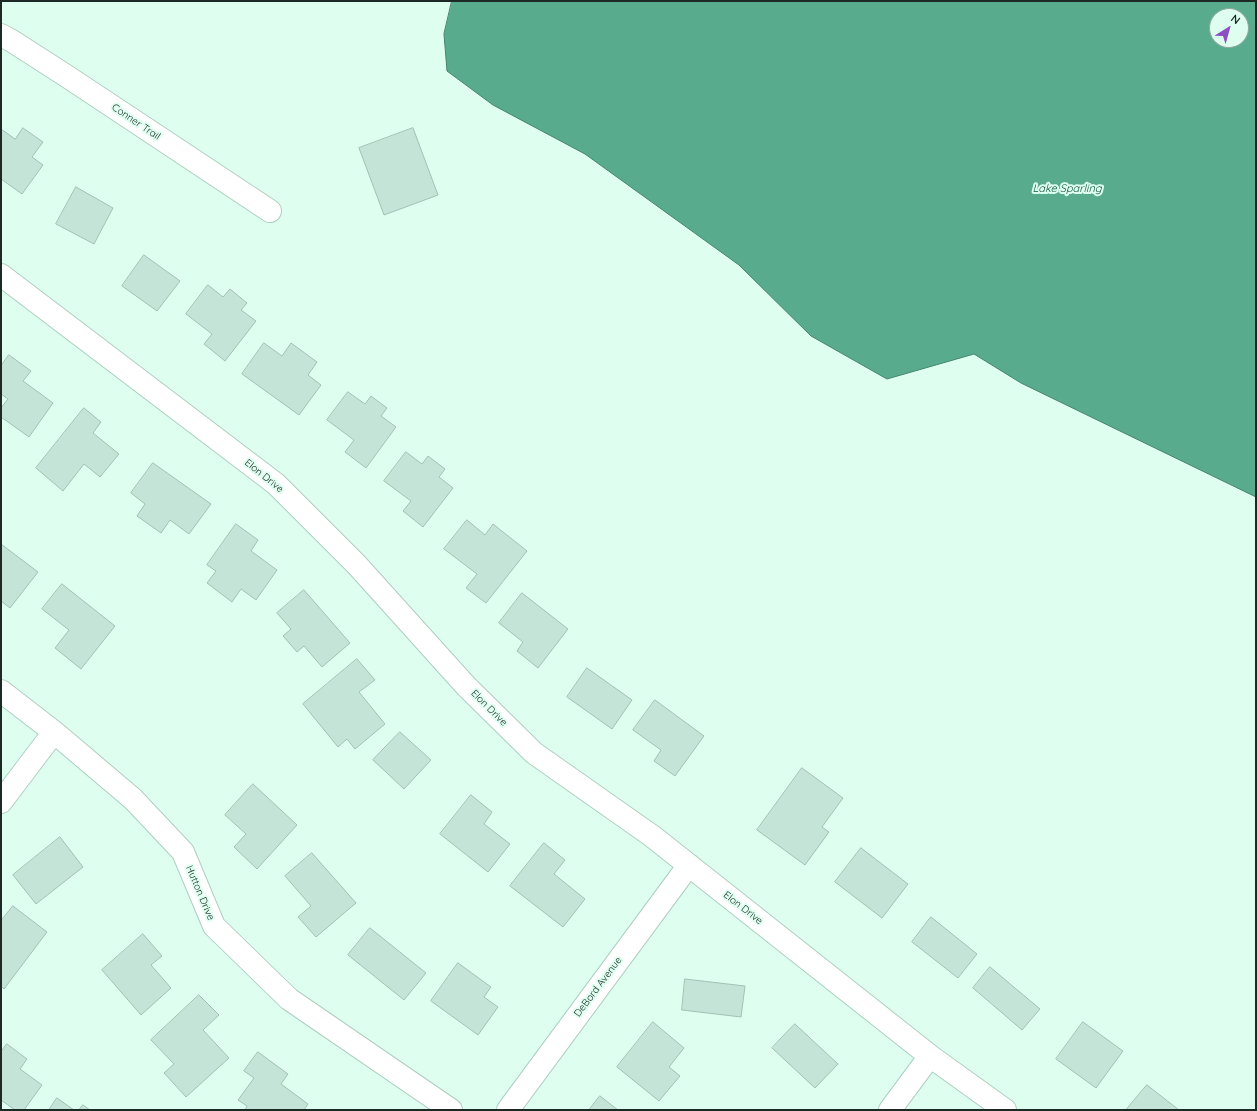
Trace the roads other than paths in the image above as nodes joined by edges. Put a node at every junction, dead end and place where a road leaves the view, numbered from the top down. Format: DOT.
graph roads {
  1 [pos="1,35"];
  2 [pos="270,211"];
  3 [pos="1,275"];
  4 [pos="1,691"];
  5 [pos="54,732"];
  6 [pos="1,802"];
  7 [pos="689,865"];
  8 [pos="930,1056"];
  9 [pos="451,1110"];
  10 [pos="508,1110"];
  11 [pos="890,1110"];
  12 [pos="1005,1110"];
  1 -- 2 [label="street, Conner Trail"];
  3 -- 7 [label="street, Elon Drive"];
  4 -- 5 [label="street, Hutton Drive"];
  5 -- 6 [label="street"];
  5 -- 9 [label="street, Hutton Drive"];
  7 -- 8 [label="street, Elon Drive"];
  7 -- 10 [label="street, DeBord Avenue"];
  8 -- 11 [label="street"];
  8 -- 12 [label="street, Elon Drive"];
}
